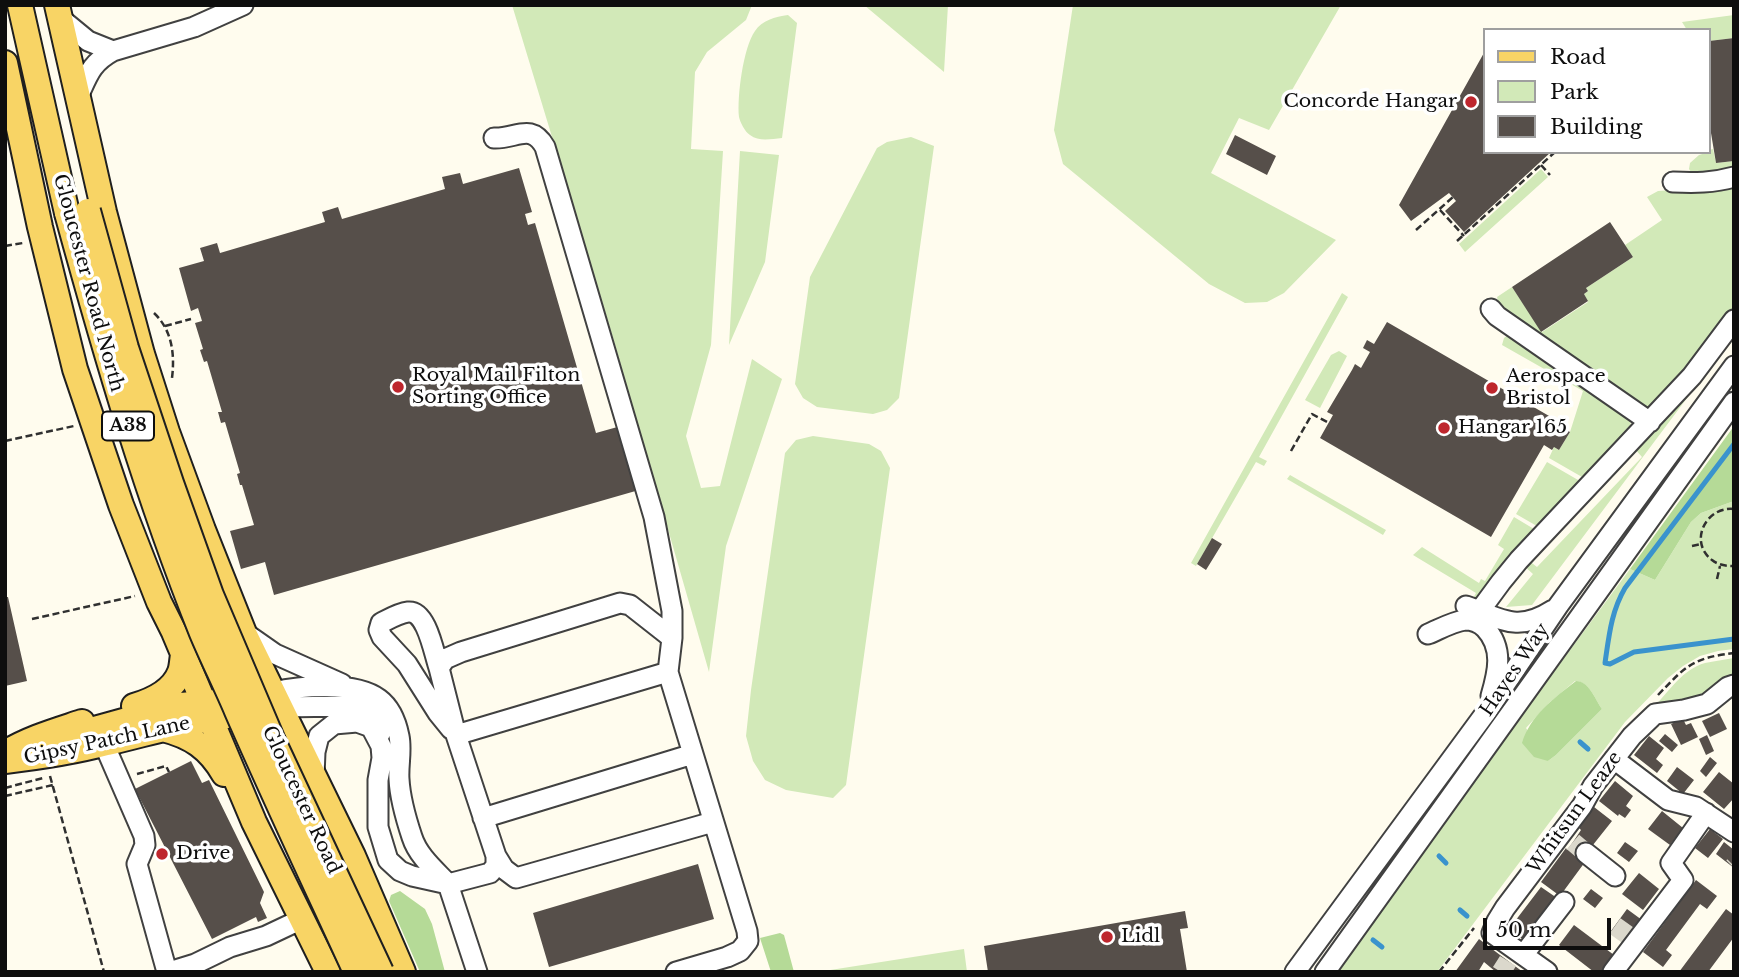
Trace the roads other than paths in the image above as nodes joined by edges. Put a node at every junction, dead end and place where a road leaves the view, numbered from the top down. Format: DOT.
graph roads {
  1 [pos="20,5"];
  2 [pos="243,5"];
  3 [pos="55,10"];
  4 [pos="113,51"];
  5 [pos="5,63"];
  6 [pos="78,97"];
  7 [pos="494,138"];
  8 [pos="1734,177"];
  9 [pos="1673,182"];
  10 [pos="77,212"];
  11 [pos="1491,309"];
  12 [pos="1734,320"];
  13 [pos="1734,366"];
  14 [pos="1734,402"];
  15 [pos="1650,422"];
  16 [pos="1558,606"];
  17 [pos="1473,613"];
  18 [pos="226,626"];
  19 [pos="1428,634"];
  20 [pos="672,638"];
  21 [pos="178,643"];
  22 [pos="439,668"];
  23 [pos="668,672"];
  24 [pos="1734,685"];
  25 [pos="351,688"];
  26 [pos="254,704"];
  27 [pos="207,711"];
  28 [pos="1487,711"];
  29 [pos="163,729"];
  30 [pos="291,730"];
  31 [pos="456,735"];
  32 [pos="104,744"];
  33 [pos="381,746"];
  34 [pos="693,754"];
  35 [pos="5,757"];
  36 [pos="1614,759"];
  37 [pos="238,764"];
  38 [pos="314,777"];
  39 [pos="241,789"];
  40 [pos="1706,813"];
  41 [pos="483,818"];
  42 [pos="254,822"];
  43 [pos="713,822"];
  44 [pos="1734,832"];
  45 [pos="1573,843"];
  46 [pos="496,856"];
  47 [pos="1615,876"];
  48 [pos="448,884"];
  49 [pos="1563,902"];
  50 [pos="302,919"];
  51 [pos="1516,955"];
  52 [pos="325,969"];
  53 [pos="168,972"];
  54 [pos="356,972"];
  55 [pos="382,972"];
  56 [pos="403,972"];
  57 [pos="477,972"];
  58 [pos="676,972"];
  59 [pos="1294,972"];
  60 [pos="1325,972"];
  61 [pos="1547,972"];
  62 [pos="1613,972"];
  1 -- 10 [label="main road, Gloucester Road North / A38"];
  2 -- 4 [label="street"];
  3 -- 4 [label="street"];
  3 -- 6 [label="main road"];
  3 -- 10 [label="main road, Gloucester Road North / A38"];
  4 -- 6 [label="street"];
  5 -- 21 [label="main road"];
  6 -- 18 [label="main road"];
  7 -- 20 [label="street"];
  8 -- 9 [label="street"];
  10 -- 18 [label="main road, Gloucester Road North / A38, bridge"];
  11 -- 15 [label="street"];
  12 -- 15 [label="street"];
  13 -- 16 [label="street, Hayes Way"];
  14 -- 60 [label="street, Hayes Way"];
  15 -- 17 [label="street"];
  16 -- 17 [label="street"];
  16 -- 28 [label="street, Hayes Way"];
  17 -- 19 [label="street"];
  17 -- 28 [label="street"];
  18 -- 21 [label="main road"];
  18 -- 25 [label="street"];
  18 -- 26 [label="main road"];
  18 -- 54 [label="main road, Gloucester Road / A38, bridge"];
  18 -- 55 [label="main road, Gloucester Road / A38, bridge"];
  20 -- 22 [label="street"];
  20 -- 23 [label="street"];
  21 -- 27 [label="main road"];
  21 -- 35 [label="main road"];
  22 -- 31 [label="street"];
  22 -- 31 [label="street"];
  23 -- 31 [label="street"];
  23 -- 34 [label="street"];
  24 -- 36 [label="street, Whitsun Leaze"];
  25 -- 26 [label="street"];
  25 -- 48 [label="street"];
  26 -- 27 [label="main road"];
  26 -- 30 [label="main road"];
  26 -- 33 [label="street"];
  26 -- 37 [label="main road"];
  27 -- 29 [label="main road, Gipsy Patch Lane"];
  27 -- 35 [label="main road, Gipsy Patch Lane"];
  27 -- 39 [label="main road"];
  28 -- 59 [label="street, Hayes Way"];
  29 -- 32 [label="main road, Gipsy Patch Lane"];
  29 -- 42 [label="main road"];
  30 -- 37 [label="main road"];
  30 -- 38 [label="main road"];
  31 -- 41 [label="street"];
  32 -- 35 [label="main road, Gipsy Patch Lane"];
  32 -- 53 [label="street"];
  33 -- 38 [label="street"];
  33 -- 48 [label="street"];
  34 -- 41 [label="street"];
  34 -- 43 [label="street"];
  36 -- 40 [label="street"];
  36 -- 45 [label="street, Whitsun Leaze"];
  37 -- 39 [label="main road"];
  38 -- 56 [label="main road"];
  39 -- 42 [label="main road"];
  40 -- 44 [label="street"];
  40 -- 62 [label="street"];
  41 -- 46 [label="street"];
  42 -- 50 [label="main road"];
  43 -- 46 [label="street"];
  43 -- 58 [label="street"];
  45 -- 47 [label="street"];
  45 -- 51 [label="street, Whitsun Leaze"];
  46 -- 48 [label="street"];
  48 -- 57 [label="street"];
  49 -- 51 [label="street"];
  50 -- 52 [label="main road"];
  50 -- 53 [label="street"];
  51 -- 61 [label="street, Whitsun Leaze"];
}
